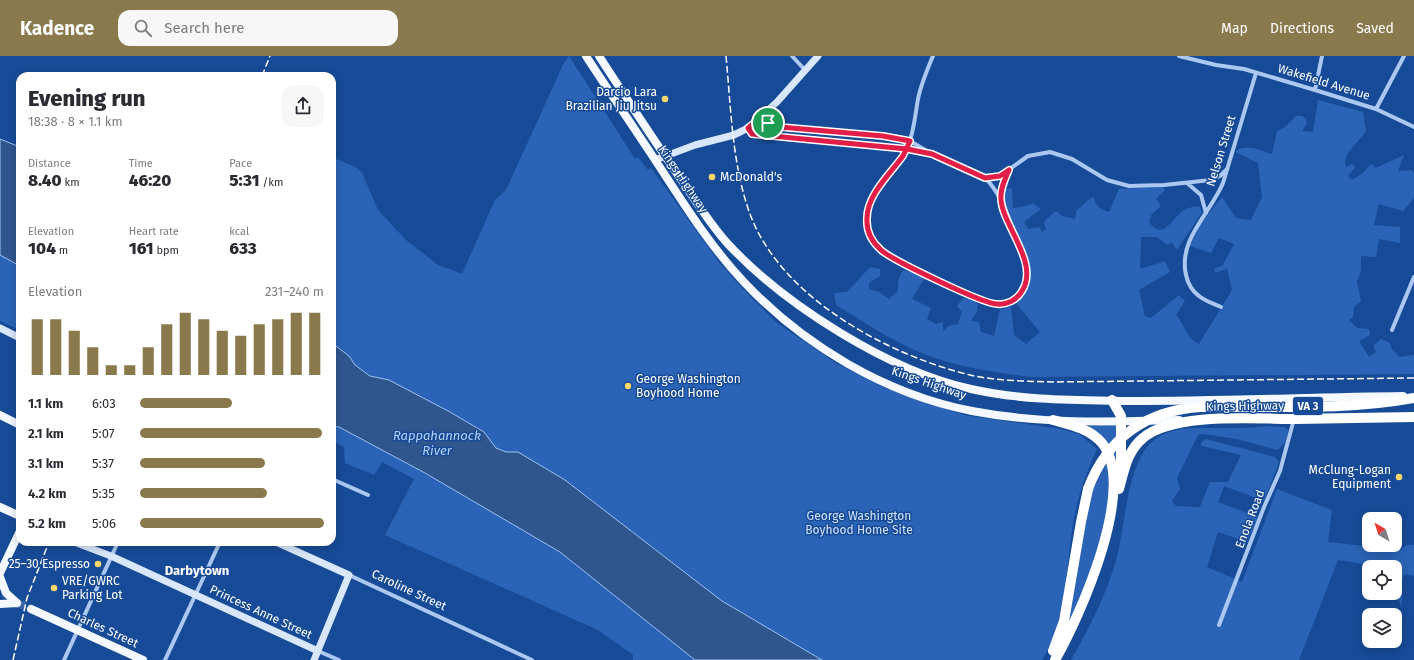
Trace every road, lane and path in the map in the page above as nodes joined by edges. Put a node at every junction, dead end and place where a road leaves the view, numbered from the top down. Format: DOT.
graph roads {
  1 [pos="586,56"];
  2 [pos="599,56"];
  3 [pos="792,56"];
  4 [pos="818,56"];
  5 [pos="933,56"];
  6 [pos="1179,56"];
  7 [pos="1322,56"];
  8 [pos="1404,56"];
  9 [pos="805,70"];
  10 [pos="1256,72"];
  11 [pos="1315,90"];
  12 [pos="1376,109"];
  13 [pos="762,117"];
  14 [pos="1414,127"];
  15 [pos="748,128"];
  16 [pos="910,141"];
  17 [pos="907,149"];
  18 [pos="932,154"];
  19 [pos="664,156"];
  20 [pos="655,160"];
  21 [pos="1009,170"];
  22 [pos="1226,170"];
  23 [pos="985,178"];
  24 [pos="1187,182"];
  25 [pos="1001,199"];
  26 [pos="1206,213"];
  27 [pos="1414,277"];
  28 [pos="1221,307"];
  29 [pos="0,328"];
  30 [pos="1392,330"];
  31 [pos="16,336"];
  32 [pos="1414,397"];
  33 [pos="1112,400"];
  34 [pos="0,415"];
  35 [pos="1414,417"];
  36 [pos="1294,418"];
  37 [pos="1207,419"];
  38 [pos="1053,420"];
  39 [pos="1122,421"];
  40 [pos="16,422"];
  41 [pos="336,480"];
  42 [pos="1119,489"];
  43 [pos="368,495"];
  44 [pos="0,506"];
  45 [pos="16,514"];
  46 [pos="16,539"];
  47 [pos="90,546"];
  48 [pos="116,546"];
  49 [pos="218,546"];
  50 [pos="285,546"];
  51 [pos="111,556"];
  52 [pos="0,573"];
  53 [pos="349,575"];
  54 [pos="0,577"];
  55 [pos="0,595"];
  56 [pos="195,595"];
  57 [pos="17,603"];
  58 [pos="0,604"];
  59 [pos="31,609"];
  60 [pos="1219,625"];
  61 [pos="78,630"];
  62 [pos="318,651"];
  63 [pos="64,660"];
  64 [pos="143,660"];
  65 [pos="165,660"];
  66 [pos="314,660"];
  67 [pos="339,660"];
  68 [pos="532,660"];
  69 [pos="1049,660"];
  70 [pos="1055,660"];
  71 [pos="1062,660"];
  1 -- 20 [label="main road, Kings Highway"];
  2 -- 19 [label="main road, Kings Highway"];
  3 -- 9 [label="street"];
  4 -- 9 [label="street"];
  5 -- 16 [label="street"];
  6 -- 10 [label="street, Wakefield Avenue"];
  7 -- 11 [label="street"];
  8 -- 12 [label="street"];
  9 -- 13 [label="street"];
  10 -- 11 [label="street, Wakefield Avenue"];
  10 -- 22 [label="street, Nelson Street"];
  11 -- 12 [label="street, Wakefield Avenue"];
  12 -- 14 [label="street, Wakefield Avenue"];
  13 -- 15 [label="street"];
  13 -- 16 [label="street"];
  15 -- 17 [label="street"];
  15 -- 19 [label="street"];
  16 -- 17 [label="street"];
  16 -- 18 [label="street"];
  17 -- 18 [label="street"];
  17 -- 25 [label="street"];
  18 -- 23 [label="street"];
  19 -- 20 [label="street"];
  19 -- 33 [label="main road, Kings Highway"];
  20 -- 38 [label="main road, Kings Highway"];
  21 -- 23 [label="street"];
  21 -- 24 [label="street"];
  21 -- 25 [label="street"];
  22 -- 24 [label="street"];
  22 -- 26 [label="street, Nelson Street"];
  23 -- 25 [label="street"];
  24 -- 26 [label="street"];
  26 -- 28 [label="street, Nelson Street"];
  27 -- 30 [label="street"];
  29 -- 31 [label="street"];
  32 -- 33 [label="main road, Kings Highway"];
  32 -- 69 [label="highway, VA 3, bridge"];
  33 -- 39 [label="highway"];
  34 -- 40 [label="main road"];
  35 -- 36 [label="highway, Kings Highway / VA 3"];
  36 -- 37 [label="highway, Kings Highway / VA 3"];
  36 -- 60 [label="street, Enola Road"];
  37 -- 39 [label="main road, Kings Highway"];
  37 -- 42 [label="highway, VA 3"];
  38 -- 39 [label="main road, Kings Highway"];
  38 -- 70 [label="highway"];
  39 -- 42 [label="highway"];
  41 -- 43 [label="street"];
  42 -- 71 [label="highway, VA 3"];
  44 -- 45 [label="main road"];
  46 -- 52 [label="main road"];
  47 -- 51 [label="street, Princess Anne Street"];
  48 -- 51 [label="street"];
  49 -- 56 [label="street"];
  50 -- 53 [label="street, Caroline Street"];
  51 -- 56 [label="street, Princess Anne Street"];
  51 -- 61 [label="street"];
  53 -- 62 [label="street"];
  53 -- 68 [label="street, Caroline Street"];
  54 -- 57 [label="main road"];
  55 -- 57 [label="main road"];
  56 -- 62 [label="street, Princess Anne Street"];
  56 -- 65 [label="street"];
  57 -- 58 [label="main road"];
  59 -- 61 [label="main road, Charles Street"];
  61 -- 63 [label="street"];
  61 -- 64 [label="main road, Charles Street"];
  62 -- 66 [label="street"];
  62 -- 67 [label="street, Princess Anne Street"];
}
